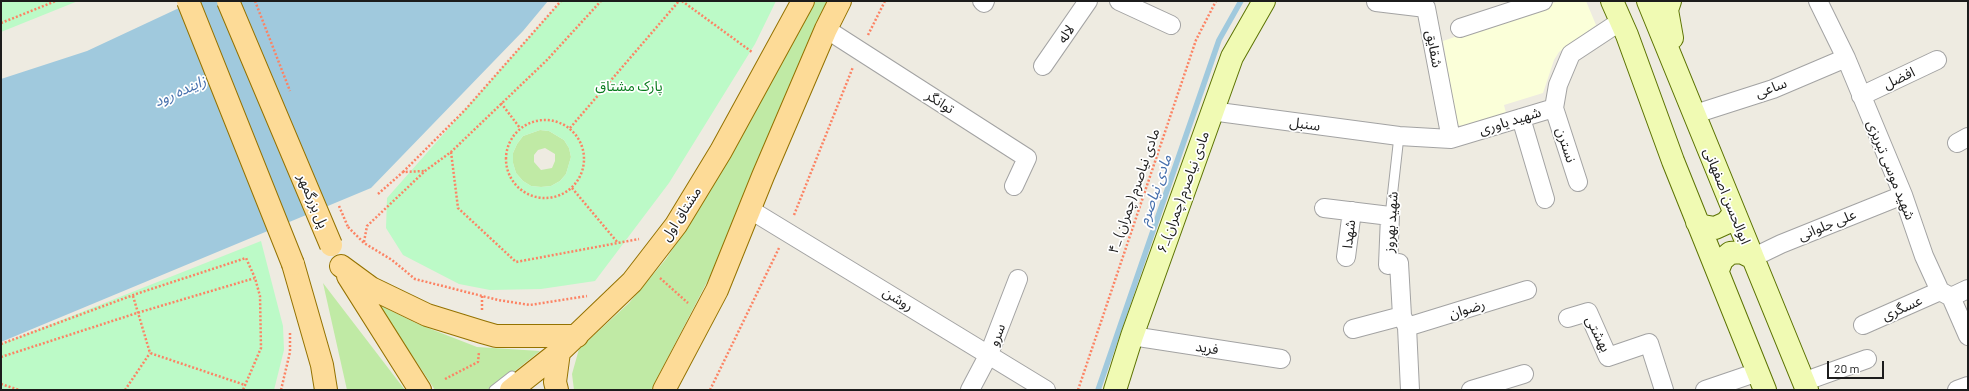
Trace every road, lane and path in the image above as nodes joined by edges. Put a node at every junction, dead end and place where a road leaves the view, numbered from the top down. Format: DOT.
graph roads {
  1 [pos="56,1"];
  2 [pos="188,1"];
  3 [pos="228,1"];
  4 [pos="255,1"];
  5 [pos="561,1"];
  6 [pos="601,1"];
  7 [pos="679,1"];
  8 [pos="682,1"];
  9 [pos="803,1"];
  10 [pos="840,1"];
  11 [pos="885,1"];
  12 [pos="982,1"];
  13 [pos="985,1"];
  14 [pos="1088,1"];
  15 [pos="1119,1"];
  16 [pos="1216,1"];
  17 [pos="1264,1"];
  18 [pos="1543,1"];
  19 [pos="1612,1"];
  20 [pos="1648,1"];
  21 [pos="1670,1"];
  22 [pos="1818,1"];
  23 [pos="1376,2"];
  24 [pos="1621,21"];
  25 [pos="1,23"];
  26 [pos="1171,25"];
  27 [pos="1460,28"];
  28 [pos="826,29"];
  29 [pos="860,51"];
  30 [pos="758,56"];
  31 [pos="1846,58"];
  32 [pos="1936,60"];
  33 [pos="1043,66"];
  34 [pos="1676,69"];
  35 [pos="291,93"];
  36 [pos="1861,96"];
  37 [pos="501,102"];
  38 [pos="1554,108"];
  39 [pos="1211,111"];
  40 [pos="1695,114"];
  41 [pos="1521,118"];
  42 [pos="520,128"];
  43 [pos="570,128"];
  44 [pos="1399,136"];
  45 [pos="1451,139"];
  46 [pos="450,152"];
  47 [pos="425,171"];
  48 [pos="403,172"];
  49 [pos="1578,182"];
  50 [pos="1014,186"];
  51 [pos="572,188"];
  52 [pos="378,194"];
  53 [pos="1903,195"];
  54 [pos="336,199"];
  55 [pos="1545,199"];
  56 [pos="1324,208"];
  57 [pos="749,209"];
  58 [pos="1352,211"];
  59 [pos="1734,213"];
  60 [pos="1390,216"];
  61 [pos="1697,222"];
  62 [pos="787,232"];
  63 [pos="645,238"];
  64 [pos="364,242"];
  65 [pos="618,243"];
  66 [pos="1346,257"];
  67 [pos="1751,257"];
  68 [pos="646,264"];
  69 [pos="341,266"];
  70 [pos="1718,270"];
  71 [pos="254,278"];
  72 [pos="1018,279"];
  73 [pos="1968,289"];
  74 [pos="1528,290"];
  75 [pos="594,292"];
  76 [pos="1946,294"];
  77 [pos="133,296"];
  78 [pos="137,313"];
  79 [pos="703,317"];
  80 [pos="1568,318"];
  81 [pos="1405,322"];
  82 [pos="1863,325"];
  83 [pos="1353,329"];
  84 [pos="290,330"];
  85 [pos="1132,336"];
  86 [pos="1968,336"];
  87 [pos="1,344"];
  88 [pos="564,344"];
  89 [pos="150,353"];
  90 [pos="990,354"];
  91 [pos="1,357"];
  92 [pos="1281,359"];
  93 [pos="1867,359"];
  94 [pos="478,362"];
  95 [pos="322,365"];
  96 [pos="1524,374"];
  97 [pos="445,379"];
  98 [pos="515,380"];
  99 [pos="1761,381"];
  100 [pos="1,384"];
  101 [pos="245,385"];
  102 [pos="1805,386"];
  103 [pos="1968,386"];
  104 [pos="19,390"];
  105 [pos="125,390"];
  106 [pos="243,390"];
  107 [pos="281,390"];
  108 [pos="314,390"];
  109 [pos="326,390"];
  110 [pos="420,390"];
  111 [pos="494,390"];
  112 [pos="557,390"];
  113 [pos="664,390"];
  114 [pos="710,390"];
  115 [pos="970,390"];
  116 [pos="1046,390"];
  117 [pos="1078,390"];
  118 [pos="1115,390"];
  119 [pos="1410,390"];
  120 [pos="1471,390"];
  121 [pos="1664,390"];
  122 [pos="1705,390"];
  123 [pos="1957,390"];
  1 -- 25 [label="path"];
  2 -- 95 [label="main road, bridge"];
  3 -- 69 [label="main road, پل بزرگمهر, bridge"];
  4 -- 35 [label="path, bridge"];
  5 -- 48 [label="path"];
  6 -- 37 [label="path"];
  7 -- 43 [label="path"];
  8 -- 30 [label="path"];
  9 -- 68 [label="main road, مشتاق اول"];
  10 -- 28 [label="main road"];
  11 -- 29 [label="path"];
  12 -- 13 [label="street"];
  14 -- 33 [label="street, لاله"];
  15 -- 26 [label="street"];
  16 -- 117 [label="path, ۴_ مادی نیاصرم (چمران)"];
  17 -- 39 [label="main road, ۶_مادی نیاصرم (چمران)"];
  18 -- 27 [label="street"];
  19 -- 24 [label="main road"];
  20 -- 34 [label="main road, ابوالحسن اصفهانی"];
  21 -- 34 [label="main road"];
  22 -- 31 [label="street, شهید موسی تبریزی"];
  23 -- 45 [label="street, شقایق"];
  24 -- 38 [label="street, شهید یاوری"];
  24 -- 61 [label="main road"];
  28 -- 29 [label="street, توانگر"];
  28 -- 57 [label="main road"];
  29 -- 50 [label="street, توانگر"];
  29 -- 62 [label="path"];
  31 -- 36 [label="street, شهید موسی تبریزی"];
  31 -- 40 [label="street, ساعی"];
  32 -- 36 [label="street, افضل"];
  34 -- 40 [label="main road, ابوالحسن اصفهانی"];
  36 -- 53 [label="street, شهید موسی تبریزی"];
  37 -- 42 [label="path"];
  37 -- 46 [label="path"];
  38 -- 41 [label="street, شهید یاوری"];
  38 -- 49 [label="street, نسترن"];
  39 -- 44 [label="street, سنبل"];
  39 -- 85 [label="main road, ۶_مادی نیاصرم (چمران)"];
  40 -- 59 [label="main road, ابوالحسن اصفهانی"];
  41 -- 45 [label="street, شهید یاوری"];
  41 -- 55 [label="street"];
  42 -- 43 [label="path"];
  42 -- 51 [label="path"];
  43 -- 51 [label="path"];
  44 -- 45 [label="street, شهید یاوری"];
  44 -- 60 [label="lane, شهید بهروز"];
  46 -- 47 [label="path"];
  46 -- 65 [label="path"];
  47 -- 48 [label="path"];
  47 -- 64 [label="path"];
  48 -- 52 [label="path"];
  51 -- 65 [label="path"];
  53 -- 67 [label="street, علی جلوانی"];
  53 -- 76 [label="street, شهید موسی تبریزی"];
  54 -- 64 [label="path, bridge"];
  56 -- 58 [label="street, شهدا"];
  57 -- 62 [label="street, روشن"];
  57 -- 79 [label="main road"];
  58 -- 60 [label="street, شهدا"];
  58 -- 66 [label="street, شهدا"];
  59 -- 61 [label="main road"];
  59 -- 67 [label="main road, ابوالحسن اصفهانی"];
  60 -- 81 [label="street, شهید بهروز"];
  61 -- 70 [label="main road"];
  62 -- 90 [label="street, روشن"];
  62 -- 114 [label="path"];
  63 -- 65 [label="path"];
  64 -- 75 [label="path"];
  67 -- 70 [label="main road"];
  67 -- 102 [label="main road, ابوالحسن اصفهانی"];
  68 -- 79 [label="path"];
  68 -- 88 [label="main road, مشتاق اول"];
  69 -- 88 [label="main road"];
  69 -- 110 [label="main road, پل بزرگمهر"];
  70 -- 99 [label="main road"];
  71 -- 77 [label="path"];
  71 -- 78 [label="path"];
  71 -- 101 [label="path"];
  72 -- 90 [label="street, سرو"];
  73 -- 76 [label="street"];
  74 -- 81 [label="street, رضوان"];
  76 -- 82 [label="street, عسگری"];
  76 -- 86 [label="street, شهید موسی تبریزی"];
  77 -- 78 [label="path"];
  77 -- 87 [label="path"];
  78 -- 89 [label="path"];
  78 -- 91 [label="path"];
  79 -- 113 [label="main road"];
  80 -- 121 [label="street, بهشتی"];
  81 -- 83 [label="street, رضوان"];
  81 -- 119 [label="street, شهید بهروز"];
  84 -- 107 [label="path"];
  85 -- 92 [label="street, فرید"];
  85 -- 118 [label="main road, ۶_مادی نیاصرم (چمران)"];
  88 -- 98 [label="main road, مشتاق اول"];
  88 -- 112 [label="main road"];
  89 -- 101 [label="path"];
  89 -- 105 [label="path"];
  90 -- 115 [label="street, سرو"];
  90 -- 116 [label="street, روشن"];
  93 -- 102 [label="street"];
  94 -- 97 [label="path"];
  95 -- 108 [label="main road"];
  95 -- 109 [label="main road"];
  96 -- 120 [label="street"];
  98 -- 111 [label="lane"];
  99 -- 122 [label="street"];
  100 -- 104 [label="path"];
  101 -- 106 [label="path"];
  103 -- 123 [label="street"];
}
